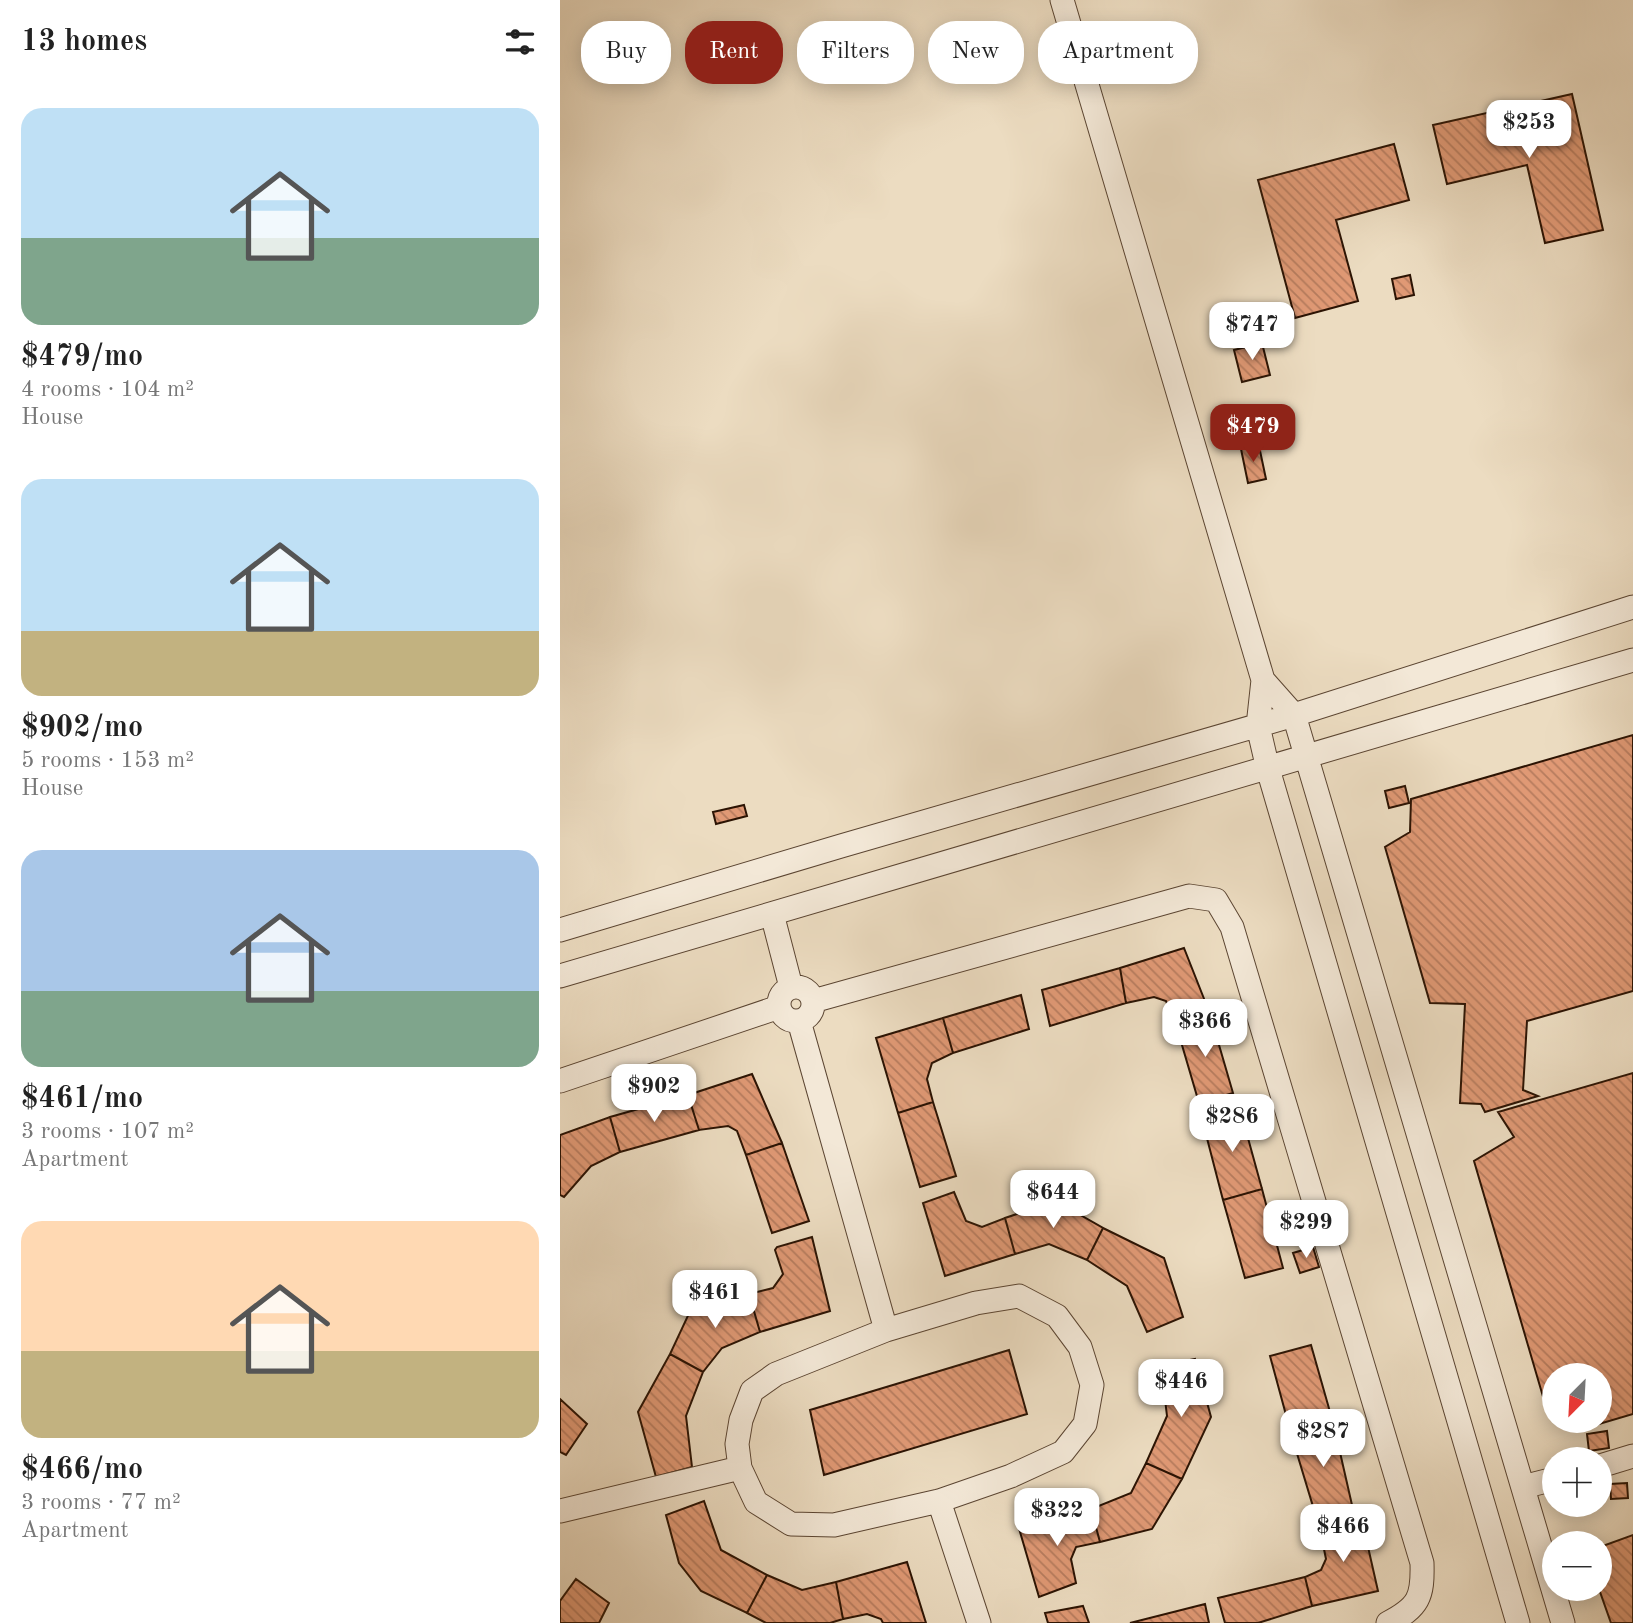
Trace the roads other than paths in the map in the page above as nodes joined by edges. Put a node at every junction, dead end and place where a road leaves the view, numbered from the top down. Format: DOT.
graph roads {
  1 [pos="1062,0"];
  2 [pos="1633,607"];
  3 [pos="1633,660"];
  4 [pos="1263,680"];
  5 [pos="1294,715"];
  6 [pos="1258,726"];
  7 [pos="1307,756"];
  8 [pos="1268,769"];
  9 [pos="772,914"];
  10 [pos="560,930"];
  11 [pos="560,976"];
  12 [pos="791,987"];
  13 [pos="813,1000"];
  14 [pos="779,1007"];
  15 [pos="799,1021"];
  16 [pos="560,1081"];
  17 [pos="886,1330"];
  18 [pos="1633,1456"];
  19 [pos="1612,1462"];
  20 [pos="740,1468"];
  21 [pos="1542,1482"];
  22 [pos="1523,1487"];
  23 [pos="939,1501"];
  24 [pos="560,1511"];
  25 [pos="979,1623"];
  26 [pos="1388,1623"];
  27 [pos="1518,1623"];
  28 [pos="1563,1623"];
  1 -- 4 [label="street"];
  2 -- 5 [label="street"];
  3 -- 7 [label="street"];
  4 -- 5 [label="street"];
  4 -- 6 [label="street"];
  5 -- 6 [label="street"];
  5 -- 7 [label="street"];
  6 -- 8 [label="street"];
  6 -- 10 [label="street"];
  7 -- 8 [label="street"];
  7 -- 22 [label="street"];
  8 -- 9 [label="street"];
  8 -- 27 [label="street"];
  9 -- 11 [label="street"];
  9 -- 12 [label="street"];
  12 -- 13 [label="street"];
  12 -- 14 [label="street"];
  13 -- 15 [label="street"];
  13 -- 26 [label="street"];
  14 -- 15 [label="street"];
  14 -- 16 [label="street"];
  15 -- 17 [label="street"];
  17 -- 20 [label="street"];
  17 -- 23 [label="street"];
  18 -- 19 [label="street"];
  20 -- 23 [label="street"];
  20 -- 24 [label="street"];
  21 -- 22 [label="street"];
  22 -- 28 [label="street"];
  23 -- 25 [label="street"];
}
